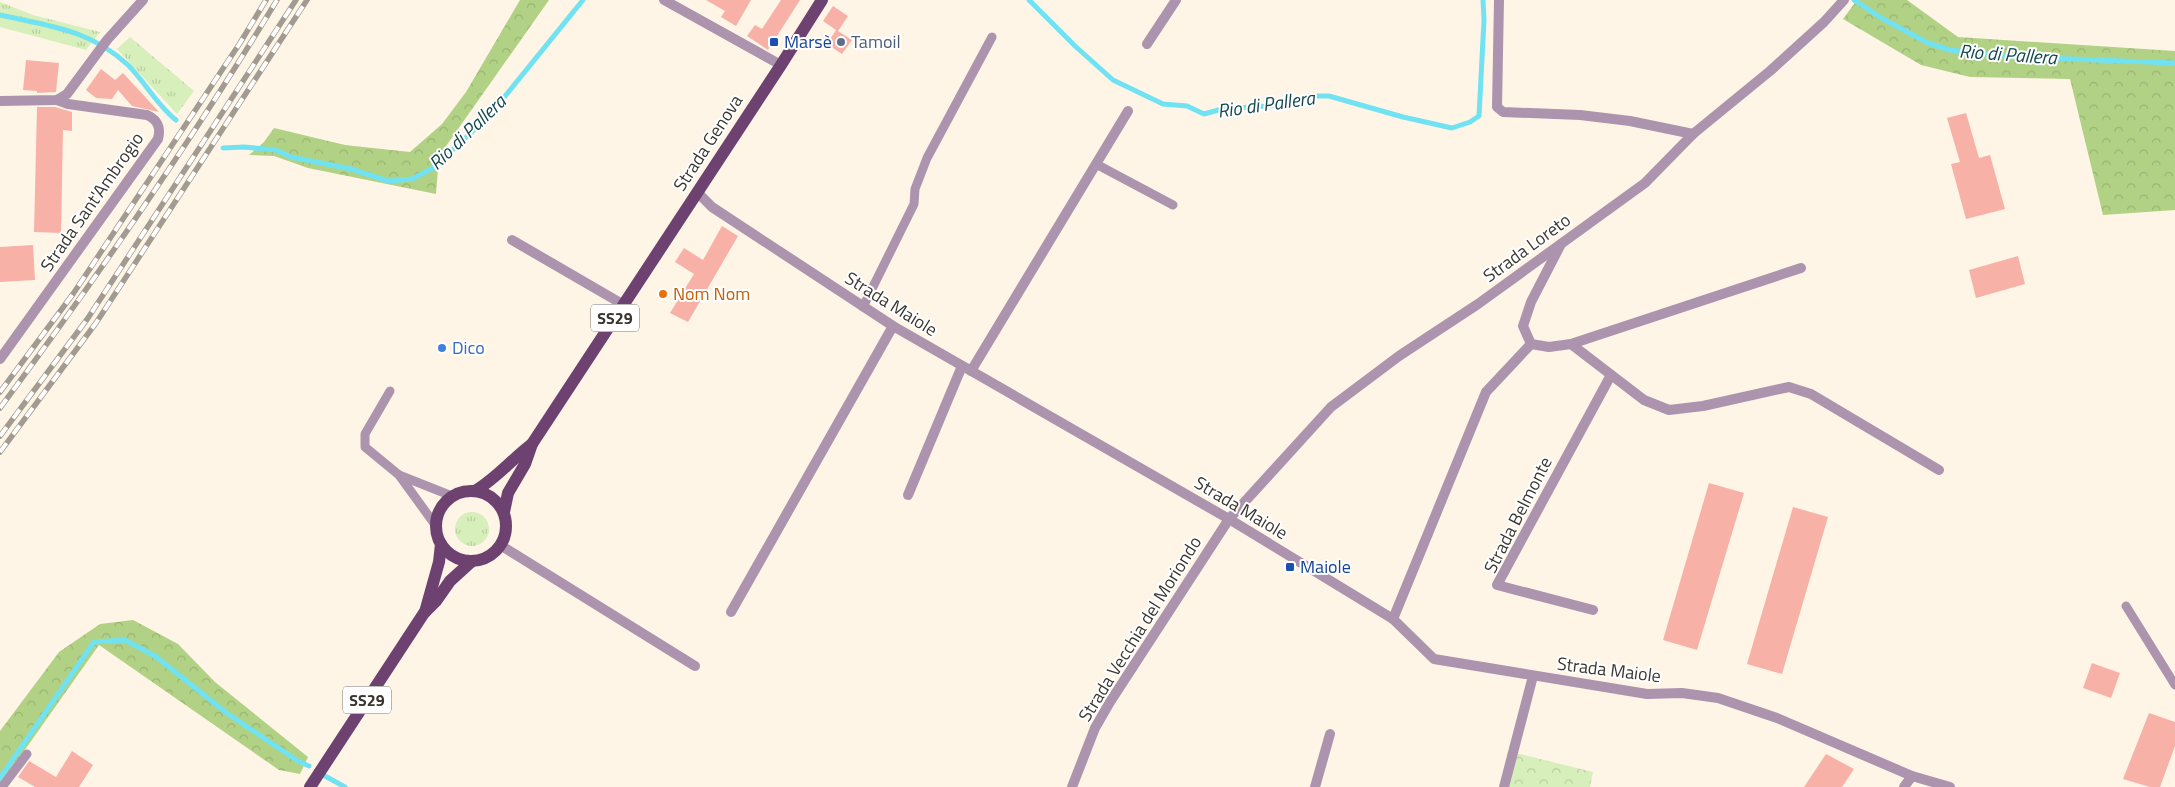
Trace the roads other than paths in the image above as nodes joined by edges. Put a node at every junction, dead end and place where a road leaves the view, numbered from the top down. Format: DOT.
graph roads {
  1 [pos="143,0"];
  2 [pos="664,0"];
  3 [pos="822,0"];
  4 [pos="1176,0"];
  5 [pos="1499,0"];
  6 [pos="1844,0"];
  7 [pos="992,38"];
  8 [pos="1147,44"];
  9 [pos="781,65"];
  10 [pos="57,100"];
  11 [pos="0,101"];
  12 [pos="1128,110"];
  13 [pos="1693,134"];
  14 [pos="1096,164"];
  15 [pos="697,192"];
  16 [pos="1173,205"];
  17 [pos="512,240"];
  18 [pos="1563,242"];
  19 [pos="1801,268"];
  20 [pos="624,305"];
  21 [pos="863,307"];
  22 [pos="893,326"];
  23 [pos="1531,344"];
  24 [pos="1571,344"];
  25 [pos="0,359"];
  26 [pos="966,368"];
  27 [pos="1611,375"];
  28 [pos="390,391"];
  29 [pos="532,444"];
  30 [pos="1938,470"];
  31 [pos="399,475"];
  32 [pos="475,491"];
  33 [pos="908,495"];
  34 [pos="452,496"];
  35 [pos="504,512"];
  36 [pos="1229,519"];
  37 [pos="436,526"];
  38 [pos="441,544"];
  39 [pos="500,545"];
  40 [pos="472,561"];
  41 [pos="2126,606"];
  42 [pos="1593,610"];
  43 [pos="731,612"];
  44 [pos="424,613"];
  45 [pos="1393,619"];
  46 [pos="695,666"];
  47 [pos="1533,676"];
  48 [pos="2175,685"];
  49 [pos="1330,734"];
  50 [pos="27,754"];
  51 [pos="1912,776"];
  52 [pos="2,787"];
  53 [pos="310,787"];
  54 [pos="1072,787"];
  55 [pos="1315,787"];
  56 [pos="1504,787"];
  57 [pos="1904,787"];
  58 [pos="1950,787"];
  1 -- 10 [label="street"];
  2 -- 9 [label="street"];
  3 -- 9 [label="main road, Strada Genova / SS29"];
  4 -- 8 [label="street"];
  5 -- 13 [label="street"];
  6 -- 13 [label="street, Strada Loreto"];
  7 -- 21 [label="lane"];
  9 -- 15 [label="main road, Strada Genova / SS29"];
  10 -- 11 [label="street"];
  10 -- 25 [label="street, Strada Sant'Ambrogio"];
  12 -- 14 [label="street"];
  13 -- 18 [label="street, Strada Loreto"];
  14 -- 16 [label="lane"];
  14 -- 26 [label="street"];
  15 -- 20 [label="main road, Strada Genova / SS29"];
  15 -- 21 [label="street, Strada Maiole"];
  17 -- 20 [label="street"];
  18 -- 23 [label="street"];
  18 -- 36 [label="street, Strada Loreto"];
  19 -- 24 [label="street"];
  20 -- 29 [label="main road, Strada Genova / SS29"];
  21 -- 22 [label="street, Strada Maiole"];
  22 -- 26 [label="street, Strada Maiole"];
  22 -- 43 [label="street"];
  23 -- 24 [label="street"];
  23 -- 45 [label="street"];
  24 -- 27 [label="street"];
  26 -- 33 [label="street"];
  26 -- 36 [label="street, Strada Maiole"];
  27 -- 30 [label="street"];
  27 -- 42 [label="street, Strada Belmonte"];
  28 -- 31 [label="lane"];
  29 -- 32 [label="main road, Strada Genova / SS29"];
  29 -- 35 [label="main road, Strada Genova / SS29"];
  31 -- 34 [label="lane"];
  31 -- 37 [label="lane"];
  32 -- 34 [label="main road, Strada Genova / SS29"];
  32 -- 35 [label="main road"];
  34 -- 37 [label="main road"];
  35 -- 39 [label="main road, Strada Genova / SS29"];
  36 -- 45 [label="street, Strada Maiole"];
  36 -- 54 [label="street, Strada Vecchia del Moriondo"];
  37 -- 38 [label="main road, SS29"];
  38 -- 40 [label="main road"];
  38 -- 44 [label="main road, SS29"];
  39 -- 40 [label="main road, SS29"];
  39 -- 46 [label="street"];
  40 -- 44 [label="main road, SS29"];
  41 -- 48 [label="lane"];
  44 -- 53 [label="main road, SS29"];
  45 -- 47 [label="street, Strada Maiole"];
  47 -- 51 [label="street, Strada Maiole"];
  47 -- 56 [label="street"];
  49 -- 55 [label="street"];
  50 -- 52 [label="lane"];
  51 -- 57 [label="street"];
  51 -- 58 [label="street, Strada Maiole"];
}
